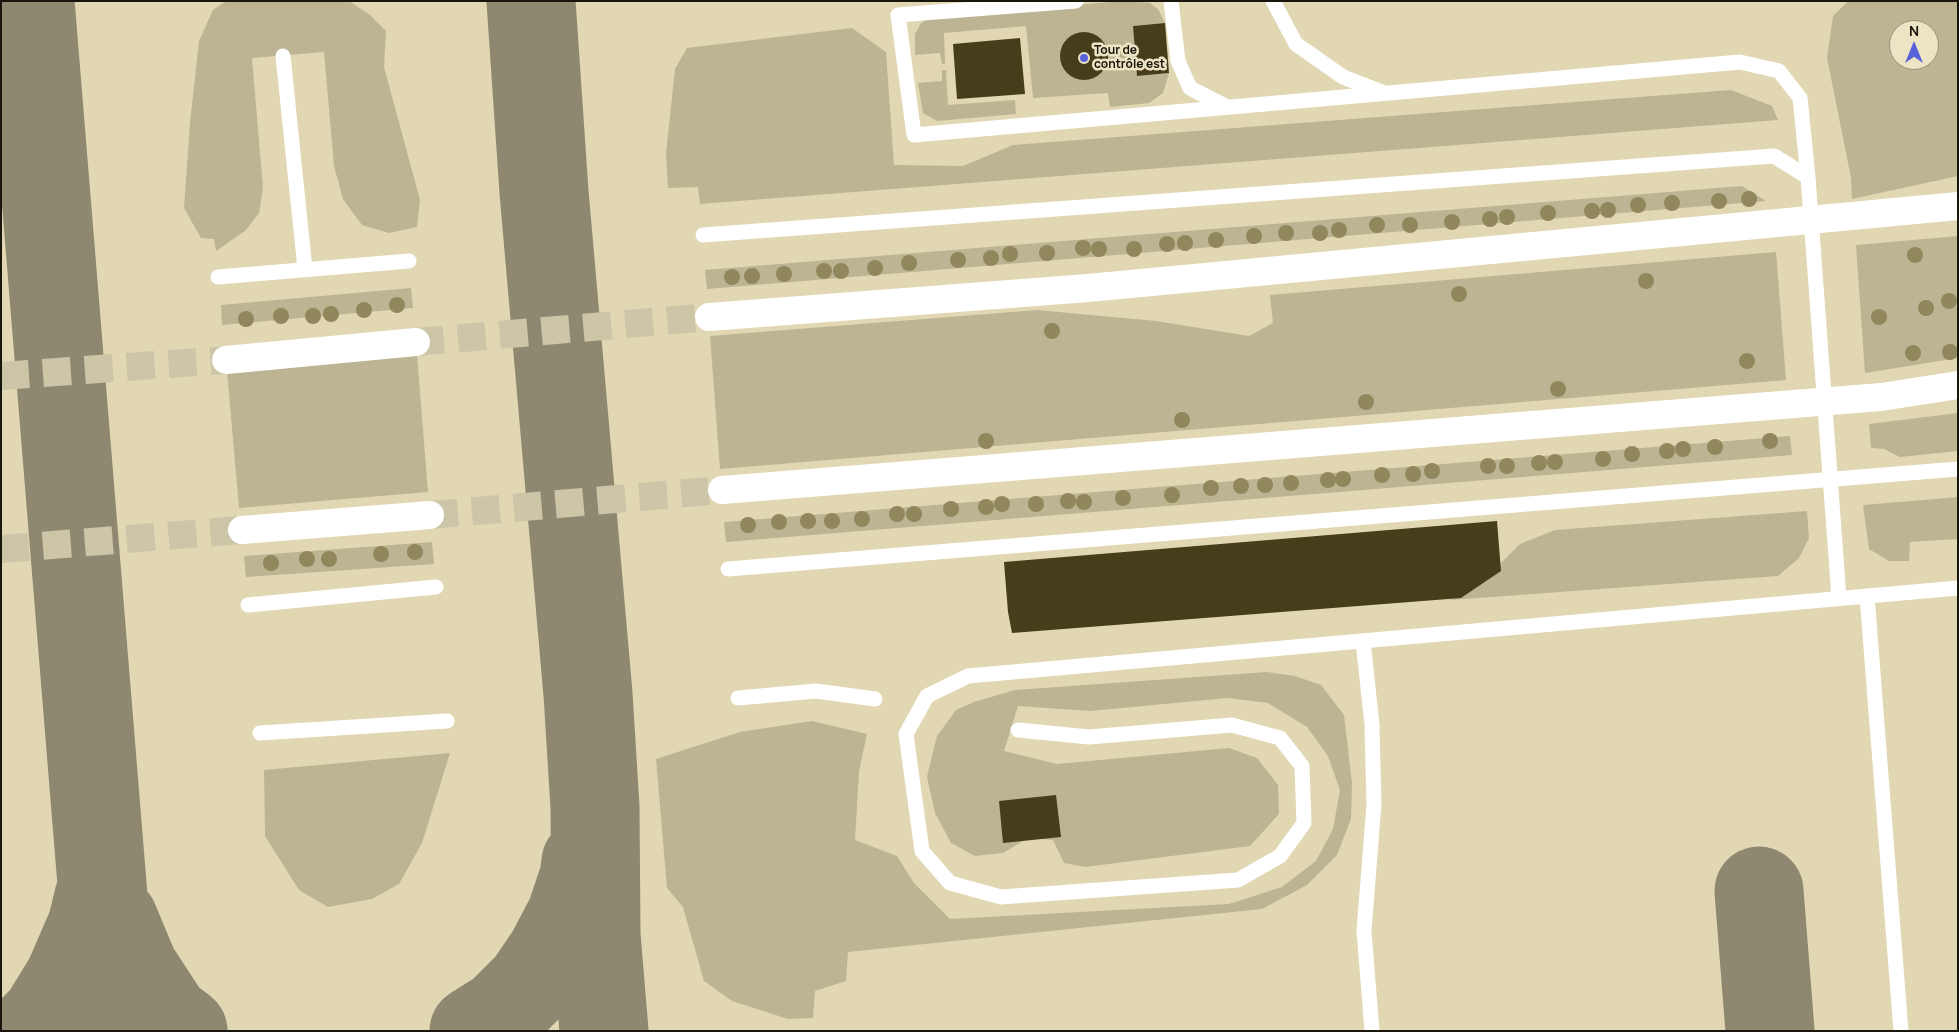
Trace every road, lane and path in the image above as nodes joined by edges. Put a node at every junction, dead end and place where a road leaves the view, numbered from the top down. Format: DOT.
graph roads {
  1 [pos="1076,1"];
  2 [pos="1171,1"];
  3 [pos="1273,1"];
  4 [pos="283,56"];
  5 [pos="1385,94"];
  6 [pos="1227,108"];
  7 [pos="1808,177"];
  8 [pos="1958,206"];
  9 [pos="703,235"];
  10 [pos="409,261"];
  11 [pos="305,269"];
  12 [pos="218,277"];
  13 [pos="709,317"];
  14 [pos="416,342"];
  15 [pos="226,360"];
  16 [pos="1958,385"];
  17 [pos="1958,469"];
  18 [pos="722,490"];
  19 [pos="430,515"];
  20 [pos="242,530"];
  21 [pos="728,569"];
  22 [pos="436,587"];
  23 [pos="1958,588"];
  24 [pos="1867,596"];
  25 [pos="1838,598"];
  26 [pos="248,605"];
  27 [pos="1363,641"];
  28 [pos="738,698"];
  29 [pos="875,699"];
  30 [pos="447,721"];
  31 [pos="1018,730"];
  32 [pos="260,733"];
  33 [pos="1372,1031"];
  34 [pos="1901,1031"];
  1 -- 6 [label="lane"];
  2 -- 6 [label="lane"];
  3 -- 5 [label="lane"];
  4 -- 11 [label="lane"];
  5 -- 6 [label="lane"];
  5 -- 7 [label="lane"];
  7 -- 9 [label="lane"];
  7 -- 25 [label="lane"];
  8 -- 13 [label="main road"];
  10 -- 11 [label="lane"];
  11 -- 12 [label="lane"];
  14 -- 15 [label="main road"];
  16 -- 18 [label="main road"];
  17 -- 21 [label="lane"];
  19 -- 20 [label="main road"];
  22 -- 26 [label="lane"];
  23 -- 24 [label="lane"];
  24 -- 25 [label="lane"];
  24 -- 34 [label="lane"];
  25 -- 27 [label="lane"];
  27 -- 31 [label="lane"];
  27 -- 33 [label="lane"];
  28 -- 29 [label="lane"];
  30 -- 32 [label="lane"];
}
